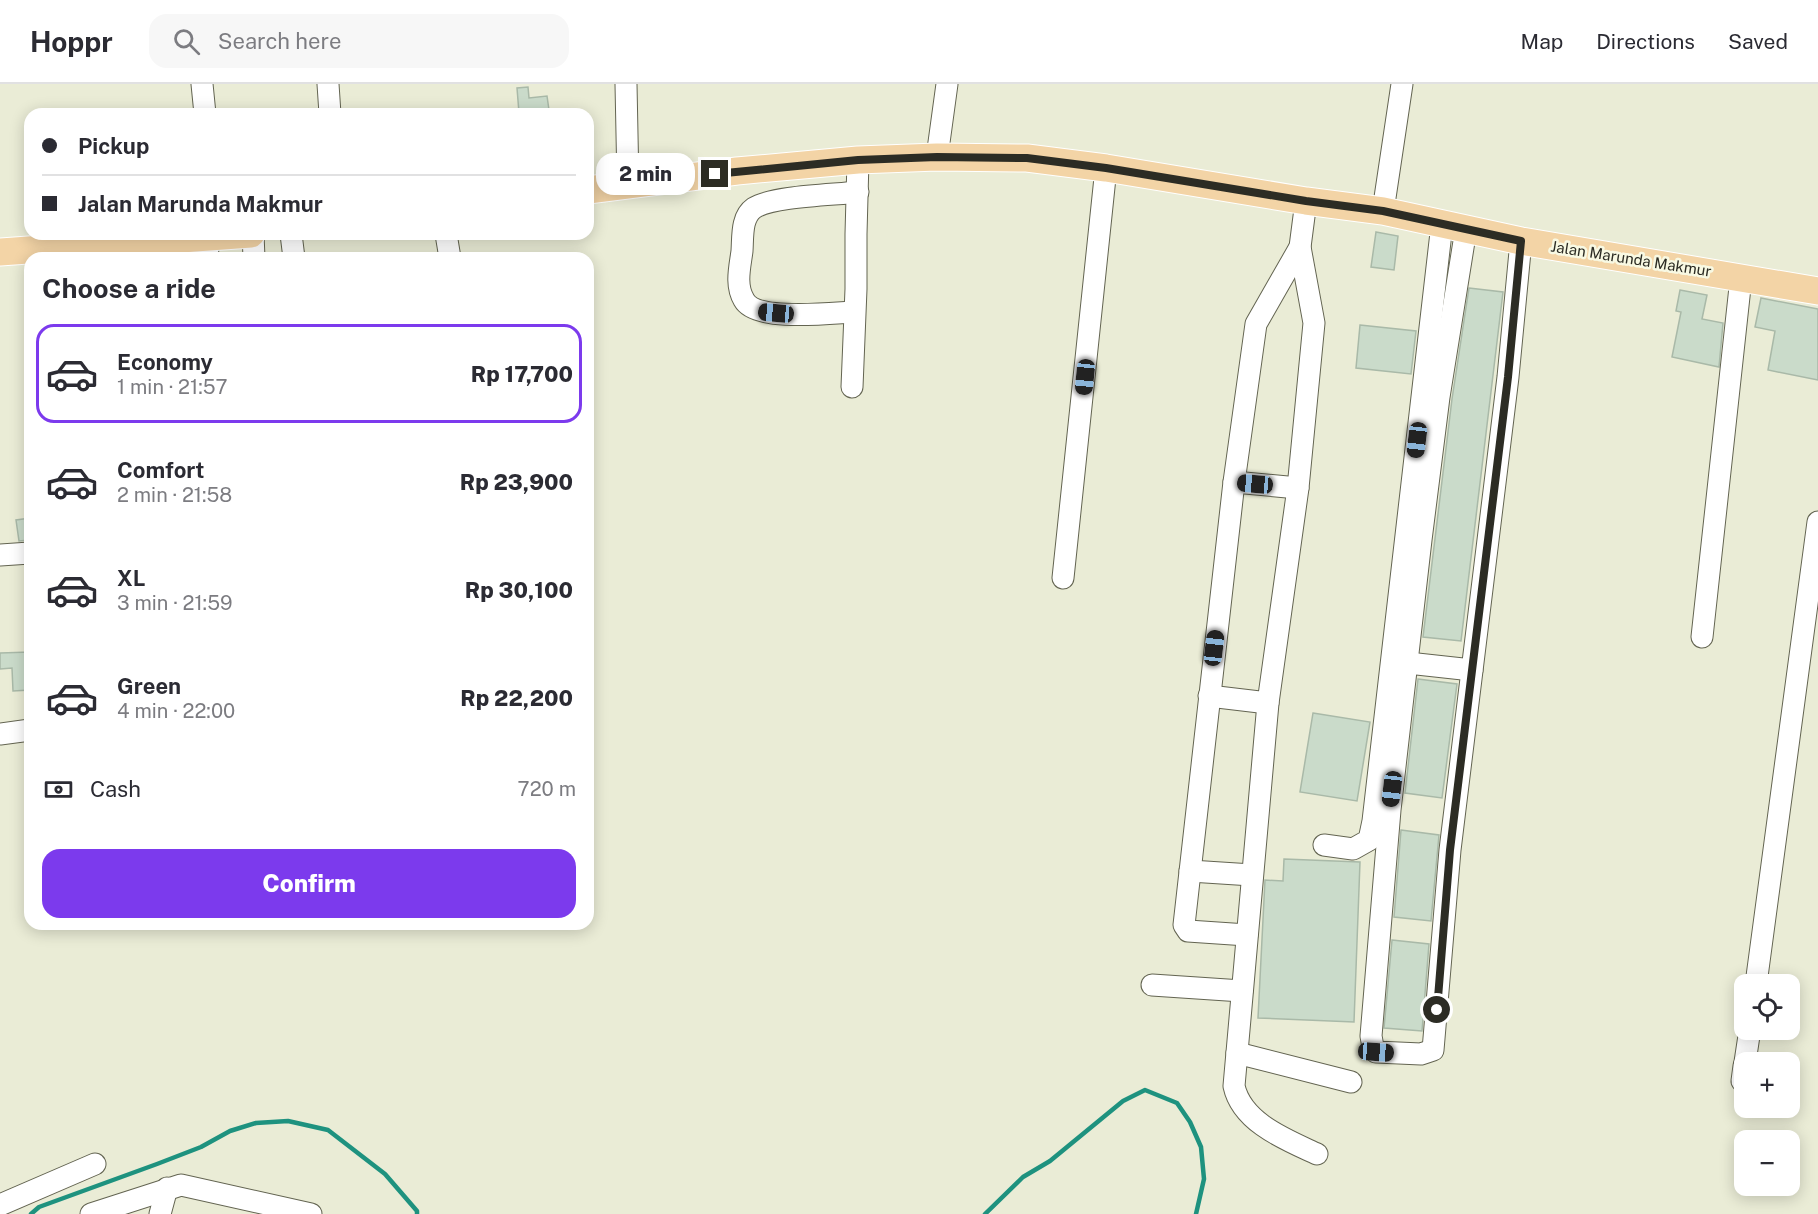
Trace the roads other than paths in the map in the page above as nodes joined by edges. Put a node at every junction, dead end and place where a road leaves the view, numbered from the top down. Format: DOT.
graph roads {
  1 [pos="202,84"];
  2 [pos="328,84"];
  3 [pos="626,84"];
  4 [pos="947,84"];
  5 [pos="1401,84"];
  6 [pos="204,108"];
  7 [pos="330,108"];
  8 [pos="937,157"];
  9 [pos="858,160"];
  10 [pos="1106,168"];
  11 [pos="627,184"];
  12 [pos="594,189"];
  13 [pos="858,192"];
  14 [pos="1306,201"];
  15 [pos="1383,211"];
  16 [pos="1454,227"];
  17 [pos="1521,241"];
  18 [pos="213,242"];
  19 [pos="1300,247"];
  20 [pos="0,252"];
  21 [pos="24,252"];
  22 [pos="85,252"];
  23 [pos="1741,278"];
  24 [pos="1818,291"];
  25 [pos="854,312"];
  26 [pos="852,387"];
  27 [pos="1234,482"];
  28 [pos="1298,488"];
  29 [pos="1818,522"];
  30 [pos="24,553"];
  31 [pos="0,555"];
  32 [pos="1063,578"];
  33 [pos="1701,637"];
  34 [pos="1408,663"];
  35 [pos="1472,670"];
  36 [pos="1209,696"];
  37 [pos="1268,703"];
  38 [pos="24,731"];
  39 [pos="0,734"];
  40 [pos="1323,845"];
  41 [pos="1190,871"];
  42 [pos="1252,875"];
  43 [pos="1247,935"];
  44 [pos="1757,974"];
  45 [pos="1152,985"];
  46 [pos="1242,991"];
  47 [pos="1237,1053"];
  48 [pos="1351,1082"];
  49 [pos="1317,1154"];
  50 [pos="95,1164"];
  51 [pos="167,1188"];
  52 [pos="0,1205"];
  53 [pos="91,1214"];
  54 [pos="160,1214"];
  55 [pos="311,1214"];
  1 -- 6 [label="street"];
  2 -- 7 [label="street"];
  3 -- 11 [label="street"];
  4 -- 8 [label="street"];
  5 -- 15 [label="street"];
  8 -- 9 [label="main road, Jalan Marunda Makmur"];
  8 -- 10 [label="main road, Jalan Marunda Makmur"];
  9 -- 11 [label="main road, Jalan Marunda Makmur"];
  9 -- 13 [label="street"];
  10 -- 14 [label="main road, Jalan Marunda Makmur"];
  10 -- 32 [label="street"];
  11 -- 12 [label="main road, Jalan Marunda Makmur"];
  13 -- 25 [label="street"];
  13 -- 25 [label="street"];
  14 -- 15 [label="main road, Jalan Marunda Makmur"];
  14 -- 19 [label="street"];
  15 -- 16 [label="main road, Jalan Marunda Makmur"];
  16 -- 17 [label="main road, Jalan Marunda Makmur"];
  16 -- 34 [label="street"];
  16 -- 40 [label="street"];
  17 -- 23 [label="main road, Jalan Marunda Makmur"];
  17 -- 35 [label="street"];
  18 -- 22 [label="main road"];
  19 -- 27 [label="street"];
  19 -- 28 [label="street"];
  20 -- 21 [label="main road"];
  23 -- 24 [label="main road, Jalan Marunda Makmur"];
  23 -- 33 [label="street"];
  25 -- 26 [label="street"];
  27 -- 28 [label="street"];
  27 -- 36 [label="street"];
  28 -- 37 [label="street"];
  29 -- 44 [label="street"];
  30 -- 31 [label="street"];
  34 -- 35 [label="street"];
  34 -- 35 [label="street"];
  36 -- 37 [label="street"];
  36 -- 41 [label="street"];
  37 -- 42 [label="street"];
  38 -- 39 [label="street"];
  41 -- 42 [label="street"];
  41 -- 43 [label="street"];
  42 -- 43 [label="street"];
  43 -- 46 [label="street"];
  45 -- 46 [label="street"];
  46 -- 47 [label="street"];
  47 -- 48 [label="street"];
  47 -- 49 [label="street"];
  50 -- 52 [label="street"];
  51 -- 53 [label="street"];
  51 -- 54 [label="street"];
  51 -- 55 [label="street"];
}
